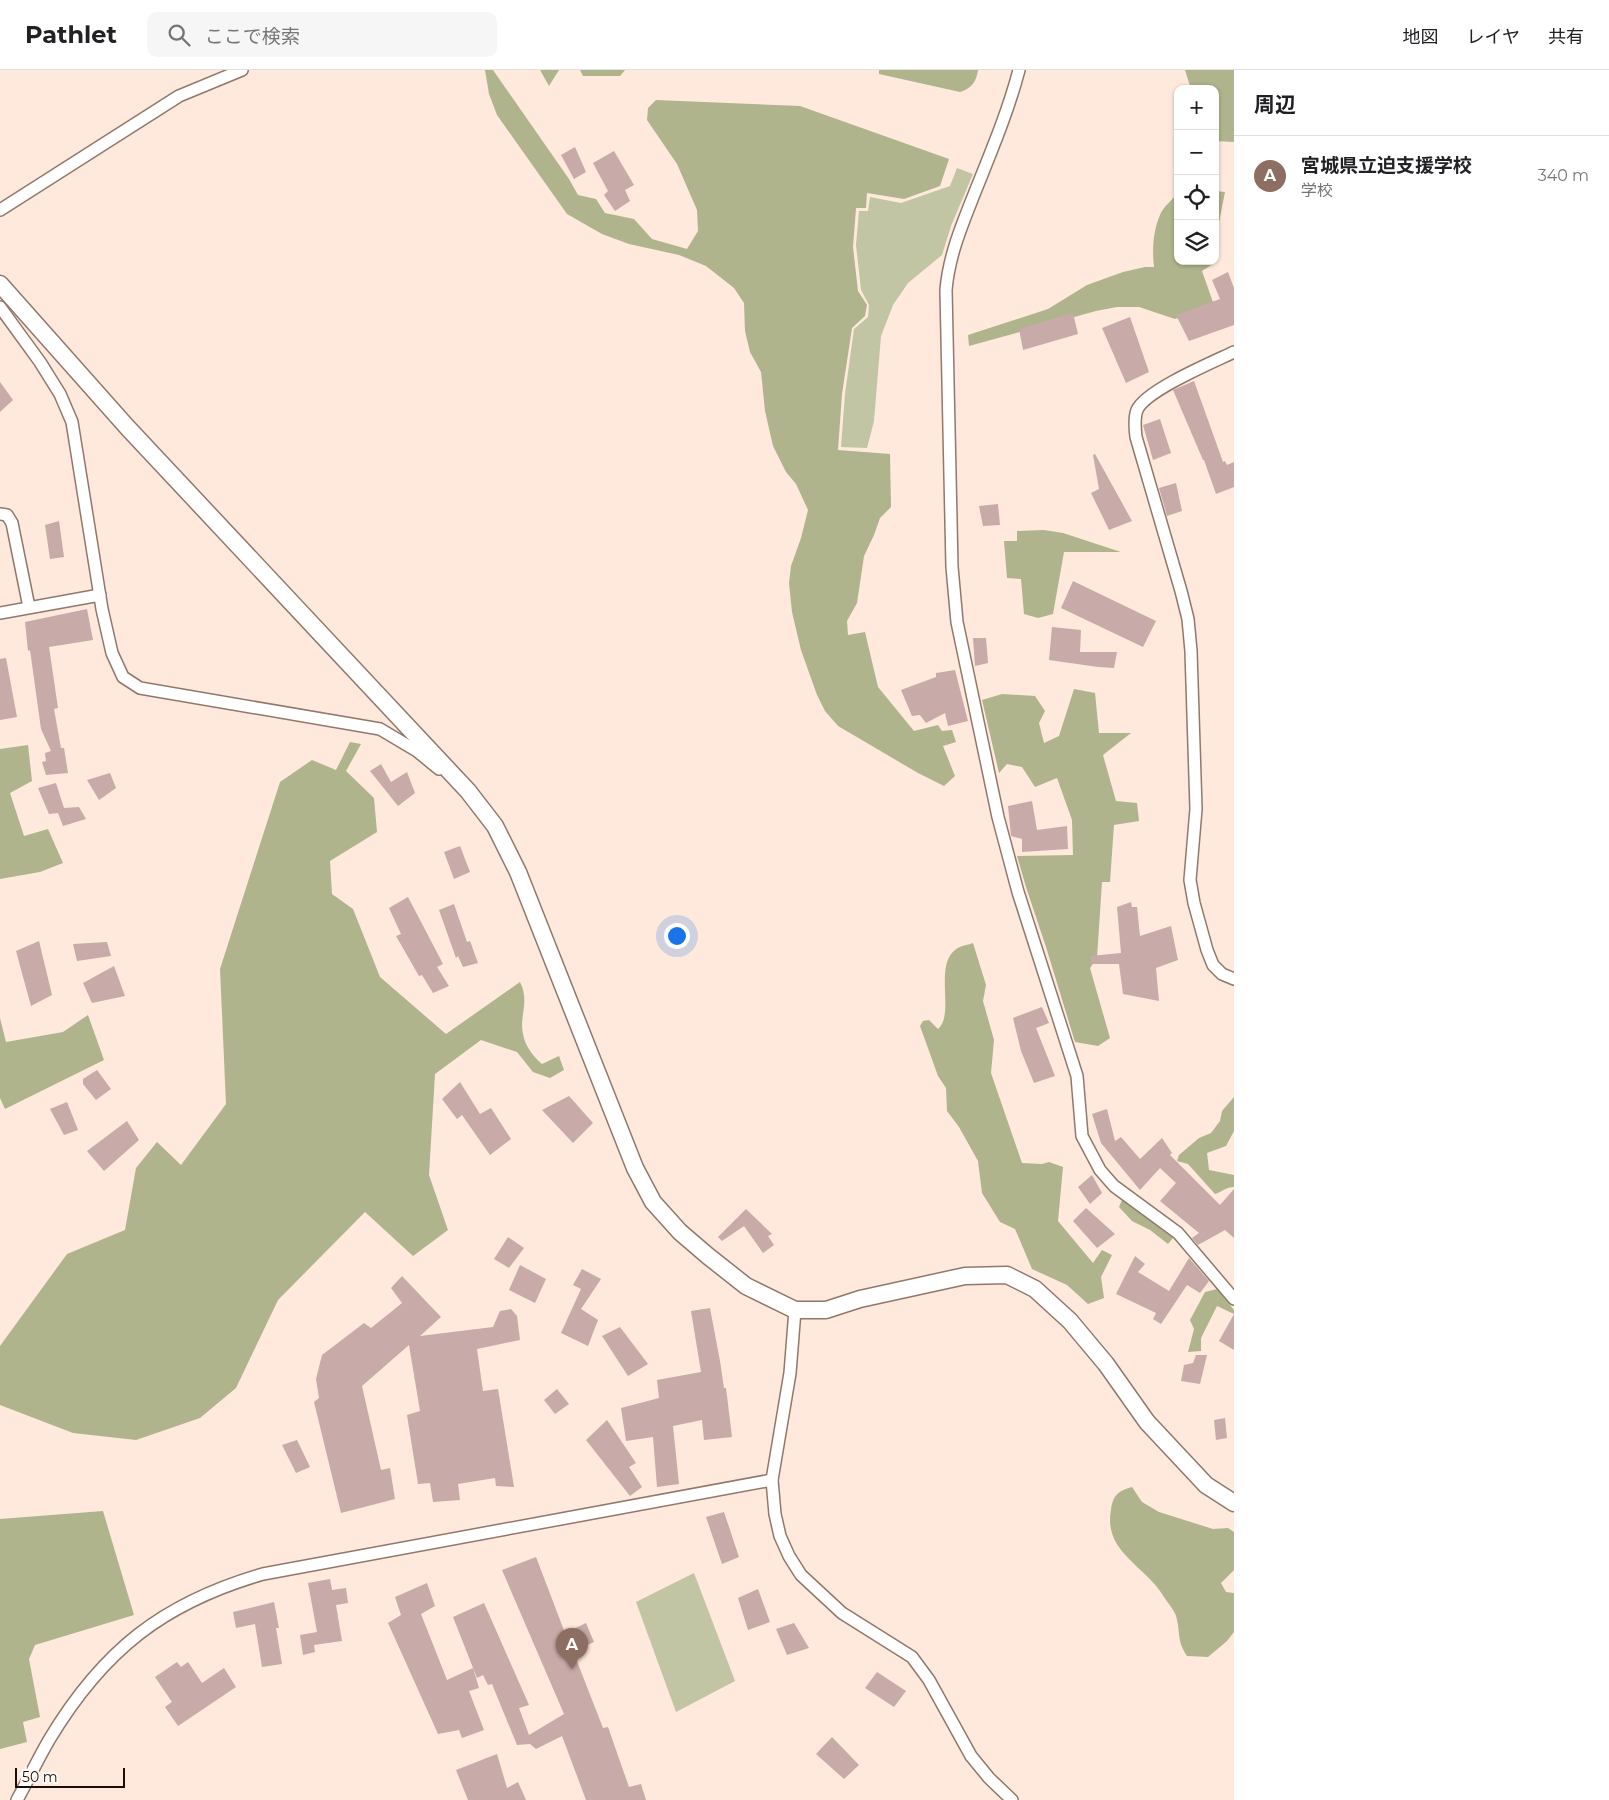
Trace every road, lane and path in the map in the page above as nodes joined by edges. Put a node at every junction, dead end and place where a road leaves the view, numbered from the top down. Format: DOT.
graph roads {
  1 [pos="242,70"];
  2 [pos="1019,70"];
  3 [pos="0,210"];
  4 [pos="0,284"];
  5 [pos="0,308"];
  6 [pos="1234,352"];
  7 [pos="0,514"];
  8 [pos="100,595"];
  9 [pos="29,608"];
  10 [pos="0,613"];
  11 [pos="468,791"];
  12 [pos="1234,979"];
  13 [pos="1234,1299"];
  14 [pos="795,1310"];
  15 [pos="772,1480"];
  16 [pos="1234,1503"];
  17 [pos="17,1800"];
  18 [pos="1012,1800"];
  1 -- 3 [label="street"];
  2 -- 13 [label="street"];
  4 -- 11 [label="street"];
  5 -- 8 [label="street"];
  6 -- 12 [label="street"];
  7 -- 9 [label="street"];
  8 -- 9 [label="street"];
  8 -- 11 [label="street"];
  9 -- 10 [label="street"];
  11 -- 14 [label="street"];
  14 -- 15 [label="street"];
  14 -- 16 [label="street"];
  15 -- 17 [label="street"];
  15 -- 18 [label="street"];
}
